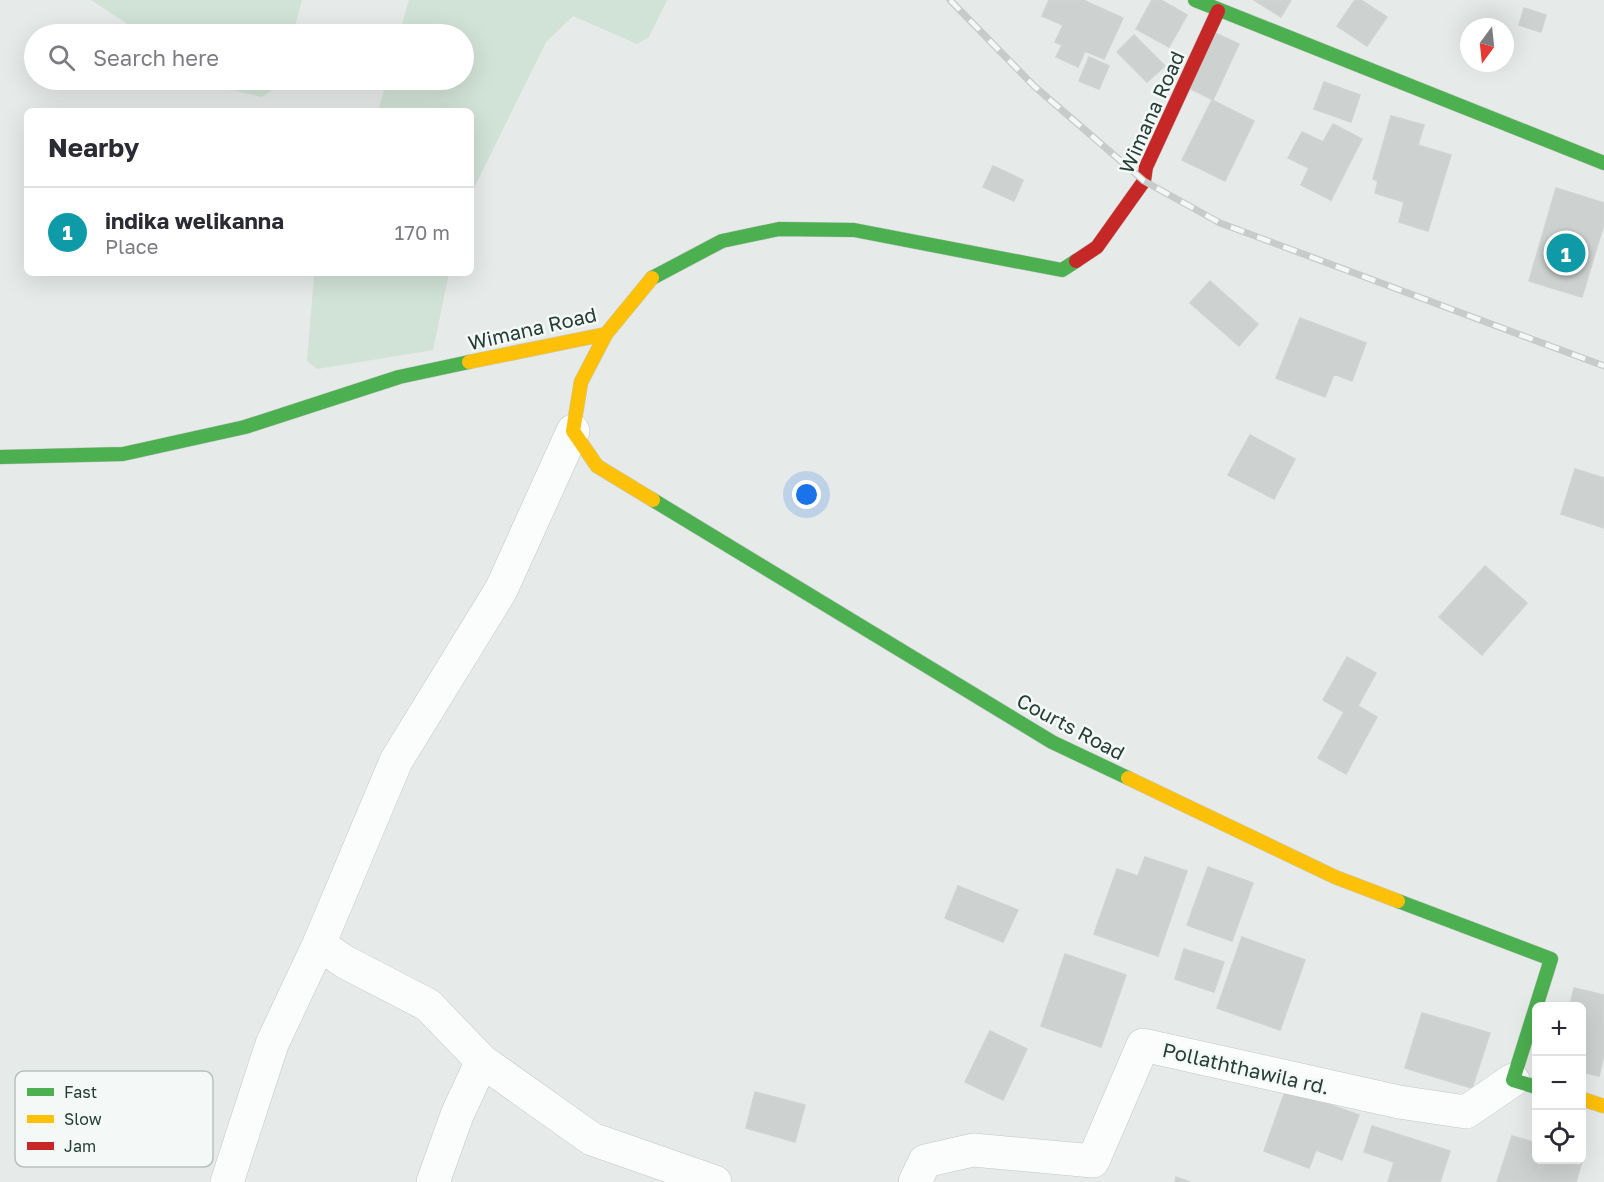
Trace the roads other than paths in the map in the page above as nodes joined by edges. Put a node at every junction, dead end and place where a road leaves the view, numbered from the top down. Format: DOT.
graph roads {
  1 [pos="1195,0"];
  2 [pos="1218,11"];
  3 [pos="1604,163"];
  4 [pos="606,334"];
  5 [pos="573,431"];
  6 [pos="0,457"];
  7 [pos="319,944"];
  8 [pos="482,1061"];
  9 [pos="1525,1083"];
  10 [pos="1586,1101"];
  11 [pos="1604,1106"];
  12 [pos="226,1182"];
  13 [pos="433,1182"];
  14 [pos="716,1182"];
  15 [pos="915,1182"];
  1 -- 2 [label="street"];
  2 -- 3 [label="street"];
  2 -- 4 [label="street, Wimana Road"];
  4 -- 5 [label="street"];
  4 -- 6 [label="street, Wimana Road"];
  5 -- 7 [label="street"];
  5 -- 9 [label="street, Courts Road"];
  7 -- 8 [label="street"];
  7 -- 12 [label="street"];
  8 -- 13 [label="street"];
  8 -- 14 [label="street"];
  9 -- 15 [label="street, Pollaththawila rd."];
  10 -- 11 [label="street"];
}
